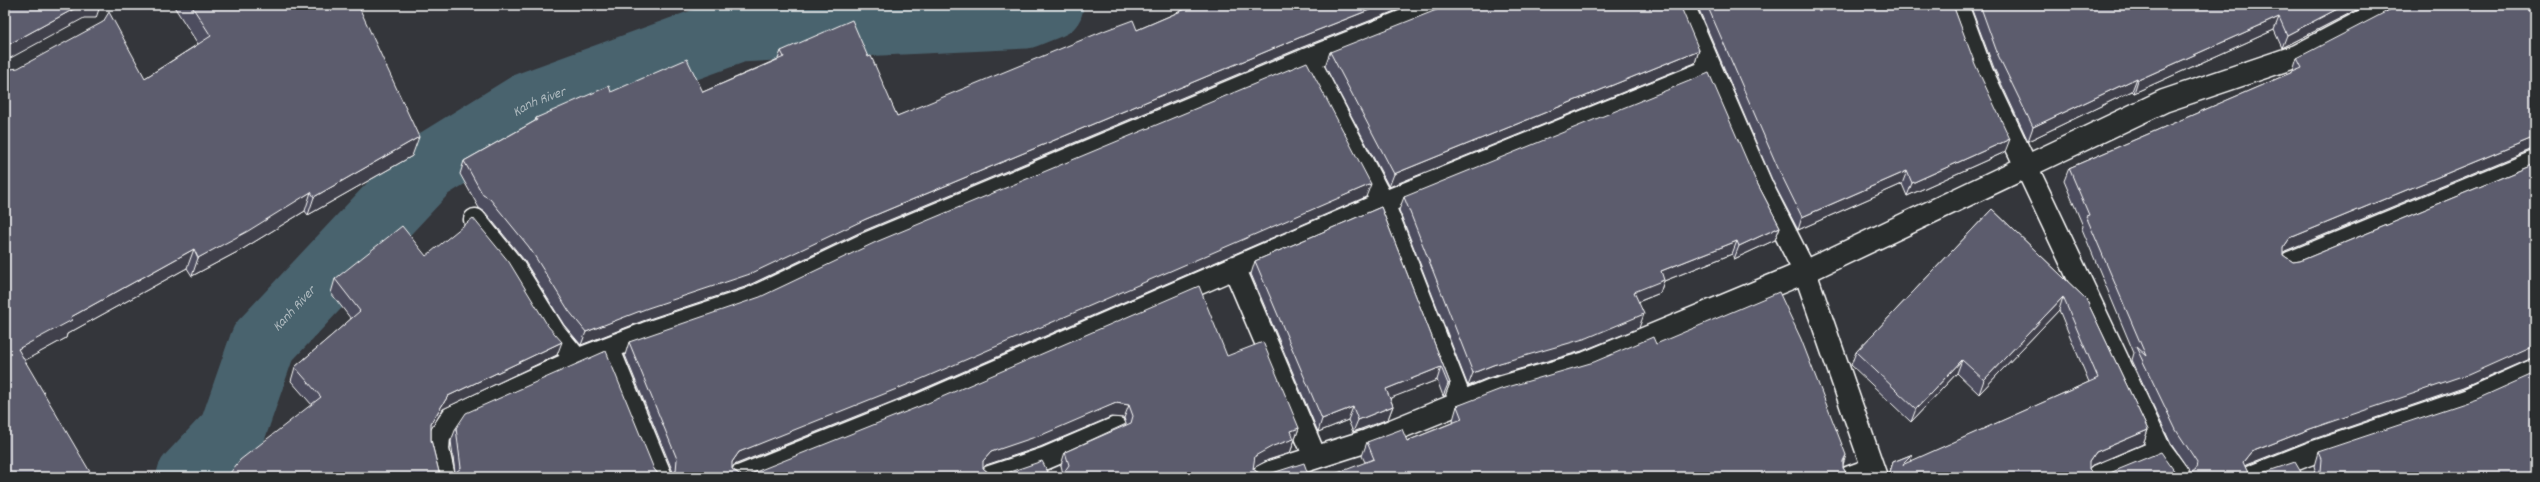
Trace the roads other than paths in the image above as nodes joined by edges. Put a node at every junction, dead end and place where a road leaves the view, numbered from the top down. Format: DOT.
graph roads {
  1 [pos="1444,5"];
  2 [pos="1683,5"];
  3 [pos="1957,5"];
  4 [pos="2392,5"];
  5 [pos="1308,59"];
  6 [pos="1711,70"];
  7 [pos="2535,162"];
  8 [pos="2028,167"];
  9 [pos="1383,203"];
  10 [pos="475,220"];
  11 [pos="2290,263"];
  12 [pos="1234,267"];
  13 [pos="1805,272"];
  14 [pos="608,350"];
  15 [pos="577,360"];
  16 [pos="2535,370"];
  17 [pos="1461,402"];
  18 [pos="1116,428"];
  19 [pos="2160,450"];
  20 [pos="1315,457"];
  21 [pos="1048,468"];
  22 [pos="2301,468"];
  23 [pos="1874,473"];
  24 [pos="444,477"];
  25 [pos="661,477"];
  26 [pos="739,477"];
  27 [pos="990,477"];
  28 [pos="1260,477"];
  29 [pos="1850,477"];
  30 [pos="2096,477"];
  31 [pos="2180,477"];
  32 [pos="2251,477"];
  1 -- 5 [label="street"];
  2 -- 6 [label="street"];
  3 -- 8 [label="street"];
  4 -- 8 [label="street"];
  5 -- 9 [label="street"];
  5 -- 14 [label="street"];
  6 -- 9 [label="street"];
  6 -- 13 [label="street"];
  7 -- 11 [label="street"];
  8 -- 13 [label="street"];
  8 -- 19 [label="street"];
  9 -- 12 [label="street"];
  9 -- 17 [label="street"];
  10 -- 15 [label="street"];
  12 -- 20 [label="street"];
  12 -- 26 [label="street"];
  13 -- 17 [label="street"];
  13 -- 23 [label="street"];
  14 -- 15 [label="street"];
  14 -- 25 [label="street"];
  15 -- 24 [label="street"];
  16 -- 22 [label="street"];
  17 -- 20 [label="street"];
  18 -- 21 [label="street"];
  19 -- 30 [label="street"];
  19 -- 31 [label="street"];
  20 -- 28 [label="street"];
  21 -- 27 [label="street"];
  22 -- 32 [label="street"];
  23 -- 29 [label="street"];
}
